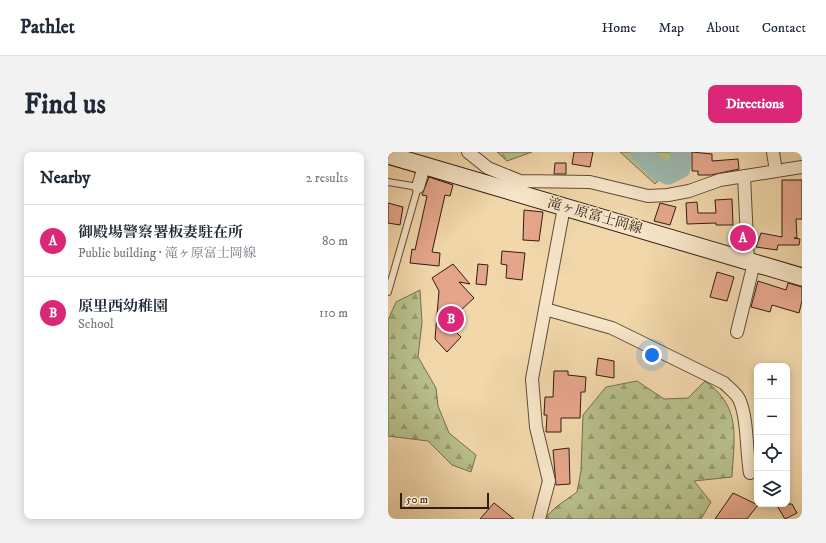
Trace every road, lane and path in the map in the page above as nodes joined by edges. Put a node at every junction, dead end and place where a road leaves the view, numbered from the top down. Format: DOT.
graph roads {
  1 [pos="468,152"];
  2 [pos="773,152"];
  3 [pos="388,154"];
  4 [pos="424,166"];
  5 [pos="802,167"];
  6 [pos="776,171"];
  7 [pos="744,176"];
  8 [pos="388,182"];
  9 [pos="518,186"];
  10 [pos="418,188"];
  11 [pos="564,207"];
  12 [pos="751,262"];
  13 [pos="802,277"];
  14 [pos="388,292"];
  15 [pos="545,309"];
  16 [pos="737,332"];
  17 [pos="750,474"];
  18 [pos="539,519"];
  1 -- 9 [label="street"];
  2 -- 6 [label="street"];
  3 -- 4 [label="main road, 滝ヶ原富士岡線"];
  4 -- 9 [label="main road, 滝ヶ原富士岡線"];
  4 -- 10 [label="street"];
  5 -- 6 [label="street"];
  6 -- 7 [label="street"];
  7 -- 9 [label="street"];
  7 -- 12 [label="street"];
  8 -- 10 [label="lane"];
  9 -- 11 [label="main road, 滝ヶ原富士岡線"];
  10 -- 14 [label="lane"];
  11 -- 12 [label="main road, 滝ヶ原富士岡線"];
  11 -- 15 [label="street"];
  12 -- 13 [label="main road, 滝ヶ原富士岡線"];
  12 -- 16 [label="street"];
  15 -- 17 [label="street"];
  15 -- 18 [label="street"];
}
